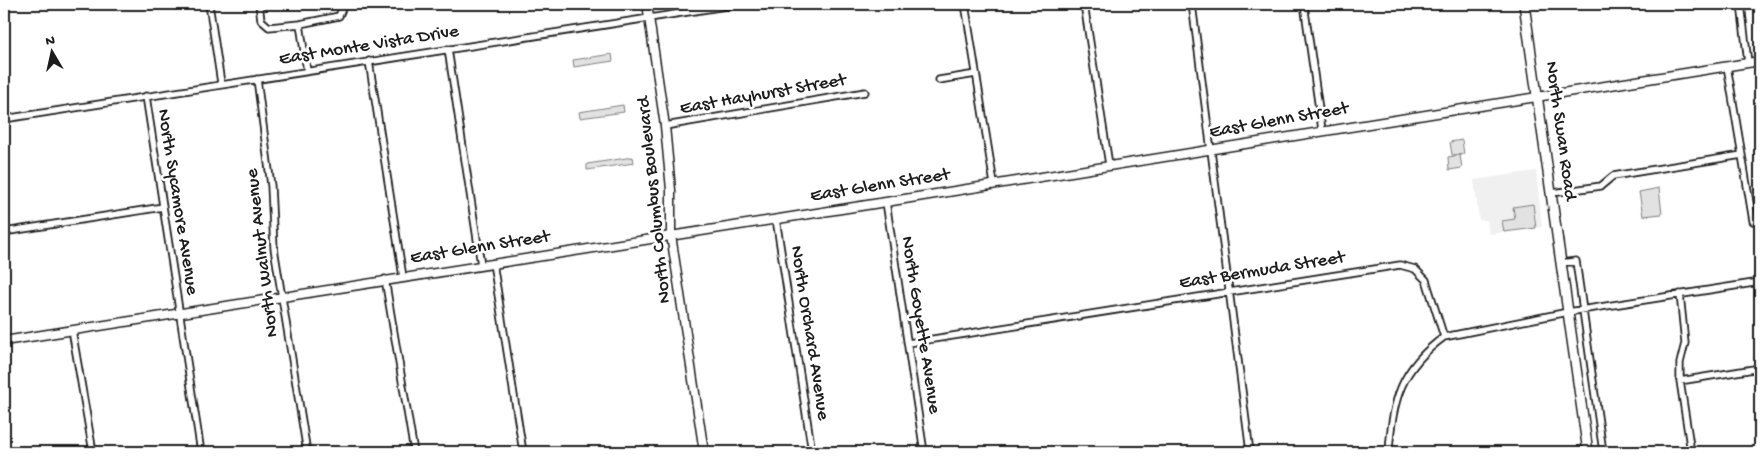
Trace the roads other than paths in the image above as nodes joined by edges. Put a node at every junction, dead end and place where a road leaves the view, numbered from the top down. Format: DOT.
graph roads {
  1 [pos="209,4"];
  2 [pos="259,4"];
  3 [pos="344,4"];
  4 [pos="647,4"];
  5 [pos="739,4"];
  6 [pos="965,4"];
  7 [pos="1084,4"];
  8 [pos="1192,4"];
  9 [pos="1304,4"];
  10 [pos="1524,4"];
  11 [pos="1741,4"];
  12 [pos="649,18"];
  13 [pos="300,24"];
  14 [pos="448,49"];
  15 [pos="369,61"];
  16 [pos="1760,61"];
  17 [pos="1748,62"];
  18 [pos="1727,66"];
  19 [pos="307,71"];
  20 [pos="976,74"];
  21 [pos="257,79"];
  22 [pos="939,80"];
  23 [pos="221,83"];
  24 [pos="865,92"];
  25 [pos="146,96"];
  26 [pos="1539,96"];
  27 [pos="4,118"];
  28 [pos="665,126"];
  29 [pos="1322,130"];
  30 [pos="1211,150"];
  31 [pos="1742,155"];
  32 [pos="1109,165"];
  33 [pos="994,184"];
  34 [pos="1552,193"];
  35 [pos="886,202"];
  36 [pos="163,207"];
  37 [pos="776,219"];
  38 [pos="1753,221"];
  39 [pos="4,232"];
  40 [pos="671,235"];
  41 [pos="492,263"];
  42 [pos="1561,263"];
  43 [pos="481,265"];
  44 [pos="403,276"];
  45 [pos="385,280"];
  46 [pos="1760,282"];
  47 [pos="1229,291"];
  48 [pos="1680,294"];
  49 [pos="281,296"];
  50 [pos="1584,310"];
  51 [pos="178,312"];
  52 [pos="1568,312"];
  53 [pos="72,330"];
  54 [pos="1444,337"];
  55 [pos="4,341"];
  56 [pos="908,343"];
  57 [pos="1760,368"];
  58 [pos="1680,381"];
  59 [pos="1389,451"];
  60 [pos="93,452"];
  61 [pos="201,452"];
  62 [pos="307,452"];
  63 [pos="414,452"];
  64 [pos="523,452"];
  65 [pos="704,452"];
  66 [pos="812,452"];
  67 [pos="924,452"];
  68 [pos="1250,452"];
  69 [pos="1374,452"];
  70 [pos="1588,452"];
  71 [pos="1603,452"];
  72 [pos="1691,452"];
  1 -- 23 [label="street"];
  2 -- 13 [label="street"];
  3 -- 13 [label="street"];
  4 -- 12 [label="street, North Columbus Boulevard"];
  5 -- 12 [label="street, East Monte Vista Drive"];
  6 -- 20 [label="street"];
  7 -- 32 [label="street"];
  8 -- 30 [label="street"];
  9 -- 29 [label="street"];
  10 -- 26 [label="main road, North Swan Road"];
  11 -- 17 [label="street"];
  12 -- 14 [label="street, East Monte Vista Drive"];
  12 -- 28 [label="street, North Columbus Boulevard"];
  13 -- 19 [label="street"];
  14 -- 15 [label="street, East Monte Vista Drive"];
  14 -- 43 [label="street"];
  15 -- 19 [label="street, East Monte Vista Drive"];
  15 -- 44 [label="street"];
  16 -- 17 [label="street, East Glenn Street"];
  17 -- 18 [label="street, East Glenn Street"];
  18 -- 26 [label="street, East Glenn Street"];
  18 -- 31 [label="street"];
  19 -- 21 [label="street, East Monte Vista Drive"];
  20 -- 22 [label="street"];
  20 -- 33 [label="street"];
  21 -- 23 [label="street, East Monte Vista Drive"];
  21 -- 49 [label="street, North Walnut Avenue"];
  23 -- 25 [label="street, East Monte Vista Drive"];
  24 -- 28 [label="street, East Hayhurst Street"];
  25 -- 27 [label="street, East Monte Vista Drive"];
  25 -- 36 [label="street, North Sycamore Avenue"];
  26 -- 29 [label="street, East Glenn Street"];
  26 -- 34 [label="main road, North Swan Road"];
  28 -- 40 [label="street, North Columbus Boulevard"];
  29 -- 30 [label="street, East Glenn Street"];
  30 -- 32 [label="street, East Glenn Street"];
  30 -- 47 [label="street"];
  31 -- 34 [label="street"];
  31 -- 38 [label="street"];
  32 -- 33 [label="street, East Glenn Street"];
  33 -- 35 [label="street, East Glenn Street"];
  34 -- 42 [label="main road, North Swan Road"];
  35 -- 37 [label="street, East Glenn Street"];
  35 -- 56 [label="street, North Goyette Avenue"];
  36 -- 39 [label="street"];
  36 -- 51 [label="street, North Sycamore Avenue"];
  37 -- 40 [label="street, East Glenn Street"];
  37 -- 66 [label="street, North Orchard Avenue"];
  40 -- 41 [label="street, East Glenn Street"];
  40 -- 65 [label="street, North Columbus Boulevard"];
  41 -- 43 [label="street, East Glenn Street"];
  41 -- 64 [label="street"];
  42 -- 50 [label="street"];
  42 -- 52 [label="main road, North Swan Road"];
  43 -- 44 [label="street, East Glenn Street"];
  44 -- 45 [label="street, East Glenn Street"];
  45 -- 49 [label="street, East Glenn Street"];
  45 -- 63 [label="street"];
  46 -- 48 [label="street"];
  47 -- 54 [label="street, East Bermuda Street"];
  47 -- 56 [label="street, East Bermuda Street"];
  47 -- 68 [label="street"];
  48 -- 50 [label="street"];
  48 -- 58 [label="street"];
  49 -- 51 [label="street, East Glenn Street"];
  49 -- 62 [label="street, North Walnut Avenue"];
  50 -- 52 [label="street"];
  50 -- 71 [label="street"];
  51 -- 53 [label="street, East Glenn Street"];
  51 -- 61 [label="street, North Sycamore Avenue"];
  52 -- 54 [label="street"];
  52 -- 70 [label="main road, North Swan Road"];
  53 -- 55 [label="street, East Glenn Street"];
  53 -- 60 [label="street"];
  54 -- 59 [label="street"];
  56 -- 67 [label="street, North Goyette Avenue"];
  57 -- 58 [label="street"];
  58 -- 72 [label="street"];
  59 -- 69 [label="street"];
}
